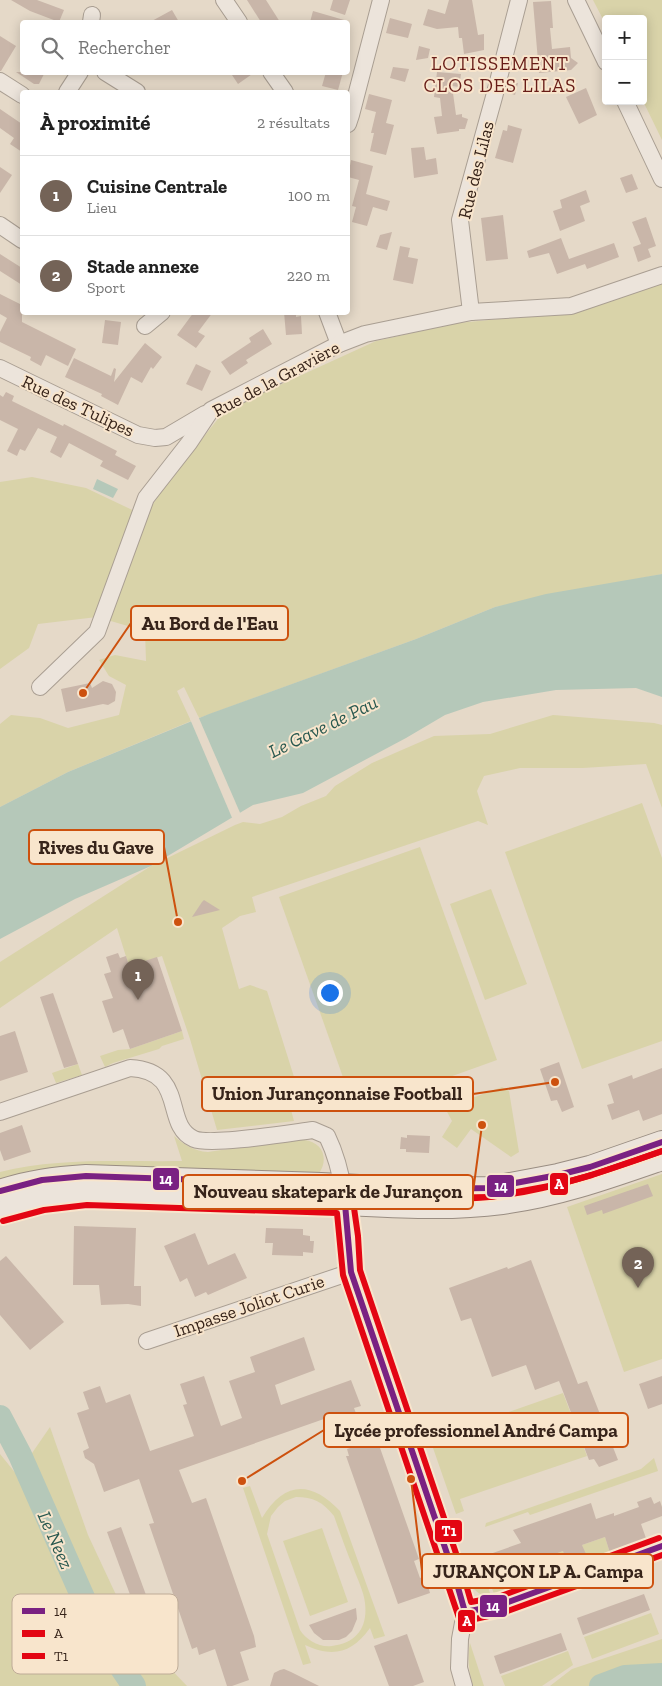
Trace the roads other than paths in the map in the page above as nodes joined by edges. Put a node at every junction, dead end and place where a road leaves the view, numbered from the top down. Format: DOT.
graph roads {
  1 [pos="224,0"];
  2 [pos="381,0"];
  3 [pos="519,0"];
  4 [pos="576,0"];
  5 [pos="237,20"];
  6 [pos="605,60"];
  7 [pos="78,75"];
  8 [pos="110,75"];
  9 [pos="273,75"];
  10 [pos="0,81"];
  11 [pos="68,90"];
  12 [pos="134,90"];
  13 [pos="284,90"];
  14 [pos="20,94"];
  15 [pos="627,105"];
  16 [pos="350,115"];
  17 [pos="662,180"];
  18 [pos="0,225"];
  19 [pos="20,239"];
  20 [pos="662,275"];
  21 [pos="471,312"];
  22 [pos="158,315"];
  23 [pos="328,315"];
  24 [pos="145,326"];
  25 [pos="339,344"];
  26 [pos="0,368"];
  27 [pos="211,410"];
  28 [pos="40,688"];
  29 [pos="0,1112"];
  30 [pos="662,1142"];
  31 [pos="662,1160"];
  32 [pos="0,1192"];
  33 [pos="343,1194"];
  34 [pos="0,1213"];
  35 [pos="351,1272"];
  36 [pos="147,1341"];
  37 [pos="662,1546"];
  38 [pos="465,1612"];
  39 [pos="464,1686"];
  1 -- 5 [label="street"];
  2 -- 16 [label="street"];
  3 -- 21 [label="street, Rue des Lilas"];
  4 -- 6 [label="street"];
  7 -- 11 [label="street"];
  8 -- 12 [label="street"];
  9 -- 13 [label="street"];
  10 -- 14 [label="street"];
  15 -- 17 [label="street"];
  18 -- 19 [label="street"];
  20 -- 21 [label="street, Rue de la Gravière"];
  21 -- 25 [label="street, Rue de la Gravière"];
  22 -- 24 [label="street"];
  23 -- 25 [label="street"];
  25 -- 27 [label="street, Rue de la Gravière"];
  26 -- 27 [label="street, Rue des Tulipes"];
  27 -- 28 [label="street, Rue de la Gravière"];
  29 -- 33 [label="street"];
  30 -- 33 [label="main road"];
  31 -- 33 [label="main road"];
  32 -- 33 [label="main road"];
  33 -- 34 [label="main road"];
  33 -- 35 [label="street"];
  35 -- 36 [label="street, Impasse Joliot Curie"];
  35 -- 38 [label="street"];
  37 -- 38 [label="street"];
  38 -- 39 [label="street"];
}
